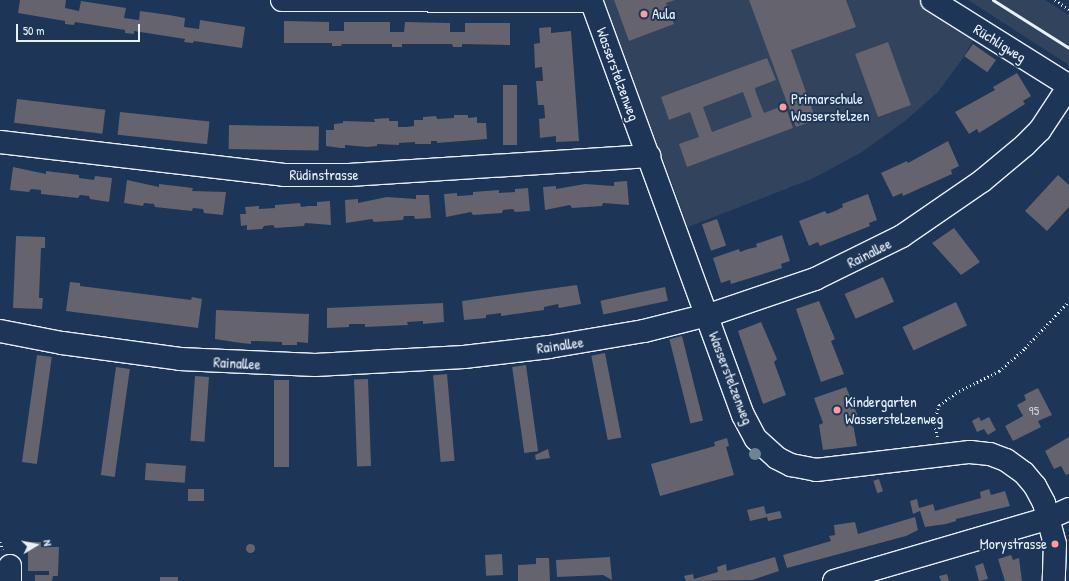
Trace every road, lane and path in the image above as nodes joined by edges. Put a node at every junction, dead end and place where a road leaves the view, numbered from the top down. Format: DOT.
graph roads {
  1 [pos="282,0"];
  2 [pos="591,0"];
  3 [pos="932,0"];
  4 [pos="1055,0"];
  5 [pos="1069,9"];
  6 [pos="1069,86"];
  7 [pos="0,142"];
  8 [pos="649,156"];
  9 [pos="1069,301"];
  10 [pos="708,315"];
  11 [pos="0,331"];
  12 [pos="940,455"];
  13 [pos="1069,509"];
  14 [pos="1049,518"];
  15 [pos="834,581"];
  16 [pos="1054,581"];
  1 -- 2 [label="street"];
  2 -- 8 [label="street, Wasserstelzenweg"];
  3 -- 6 [label="street, Rüchligweg"];
  4 -- 5 [label="path"];
  6 -- 10 [label="street, Rainallee"];
  7 -- 8 [label="street, Rüdinstrasse"];
  8 -- 10 [label="street, Wasserstelzenweg"];
  9 -- 12 [label="path"];
  10 -- 11 [label="street, Rainallee"];
  10 -- 12 [label="street, Wasserstelzenweg"];
  12 -- 14 [label="street, Wasserstelzenweg"];
  13 -- 14 [label="street"];
  14 -- 15 [label="street"];
  14 -- 16 [label="street, Wasserstelzenweg"];
}
